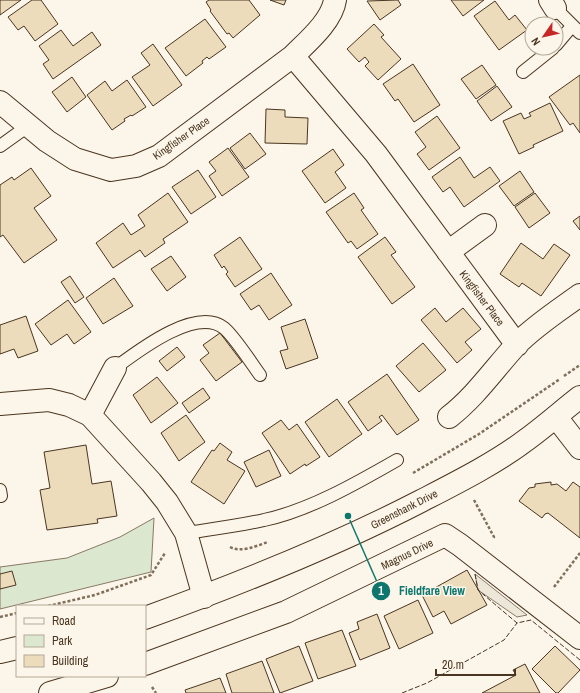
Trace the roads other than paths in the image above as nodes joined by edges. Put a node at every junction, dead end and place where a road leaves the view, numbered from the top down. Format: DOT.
graph roads {
  1 [pos="335,0"];
  2 [pos="553,4"];
  3 [pos="576,30"];
  4 [pos="564,39"];
  5 [pos="292,56"];
  6 [pos="543,56"];
  7 [pos="523,72"];
  8 [pos="0,102"];
  9 [pos="28,126"];
  10 [pos="0,146"];
  11 [pos="485,225"];
  12 [pos="448,252"];
  13 [pos="580,295"];
  14 [pos="517,344"];
  15 [pos="115,368"];
  16 [pos="260,375"];
  17 [pos="580,397"];
  18 [pos="0,404"];
  19 [pos="90,415"];
  20 [pos="449,417"];
  21 [pos="556,417"];
  22 [pos="580,448"];
  23 [pos="397,460"];
  24 [pos="0,490"];
  25 [pos="0,496"];
  26 [pos="186,533"];
  27 [pos="204,597"];
  28 [pos="146,618"];
  29 [pos="580,638"];
  30 [pos="16,648"];
  31 [pos="0,652"];
  32 [pos="146,664"];
  33 [pos="104,677"];
  34 [pos="50,693"];
  1 -- 5 [label="street, Kingfisher Place"];
  2 -- 3 [label="lane"];
  3 -- 4 [label="lane"];
  5 -- 9 [label="street, Kingfisher Place"];
  5 -- 12 [label="street, Kingfisher Place"];
  6 -- 7 [label="lane"];
  8 -- 9 [label="street, Kingfisher Place"];
  9 -- 10 [label="lane"];
  11 -- 12 [label="street"];
  12 -- 14 [label="street, Kingfisher Place"];
  13 -- 14 [label="street"];
  14 -- 20 [label="street"];
  15 -- 16 [label="lane"];
  15 -- 19 [label="street"];
  17 -- 21 [label="street, Greenshank Drive"];
  18 -- 19 [label="street"];
  19 -- 26 [label="street"];
  21 -- 22 [label="street"];
  21 -- 27 [label="street, Greenshank Drive"];
  23 -- 26 [label="lane"];
  24 -- 25 [label="lane"];
  26 -- 27 [label="street"];
  27 -- 28 [label="street, Greenshank Drive"];
  29 -- 32 [label="street, Magnus Drive"];
  30 -- 31 [label="street"];
  33 -- 34 [label="street"];
}
